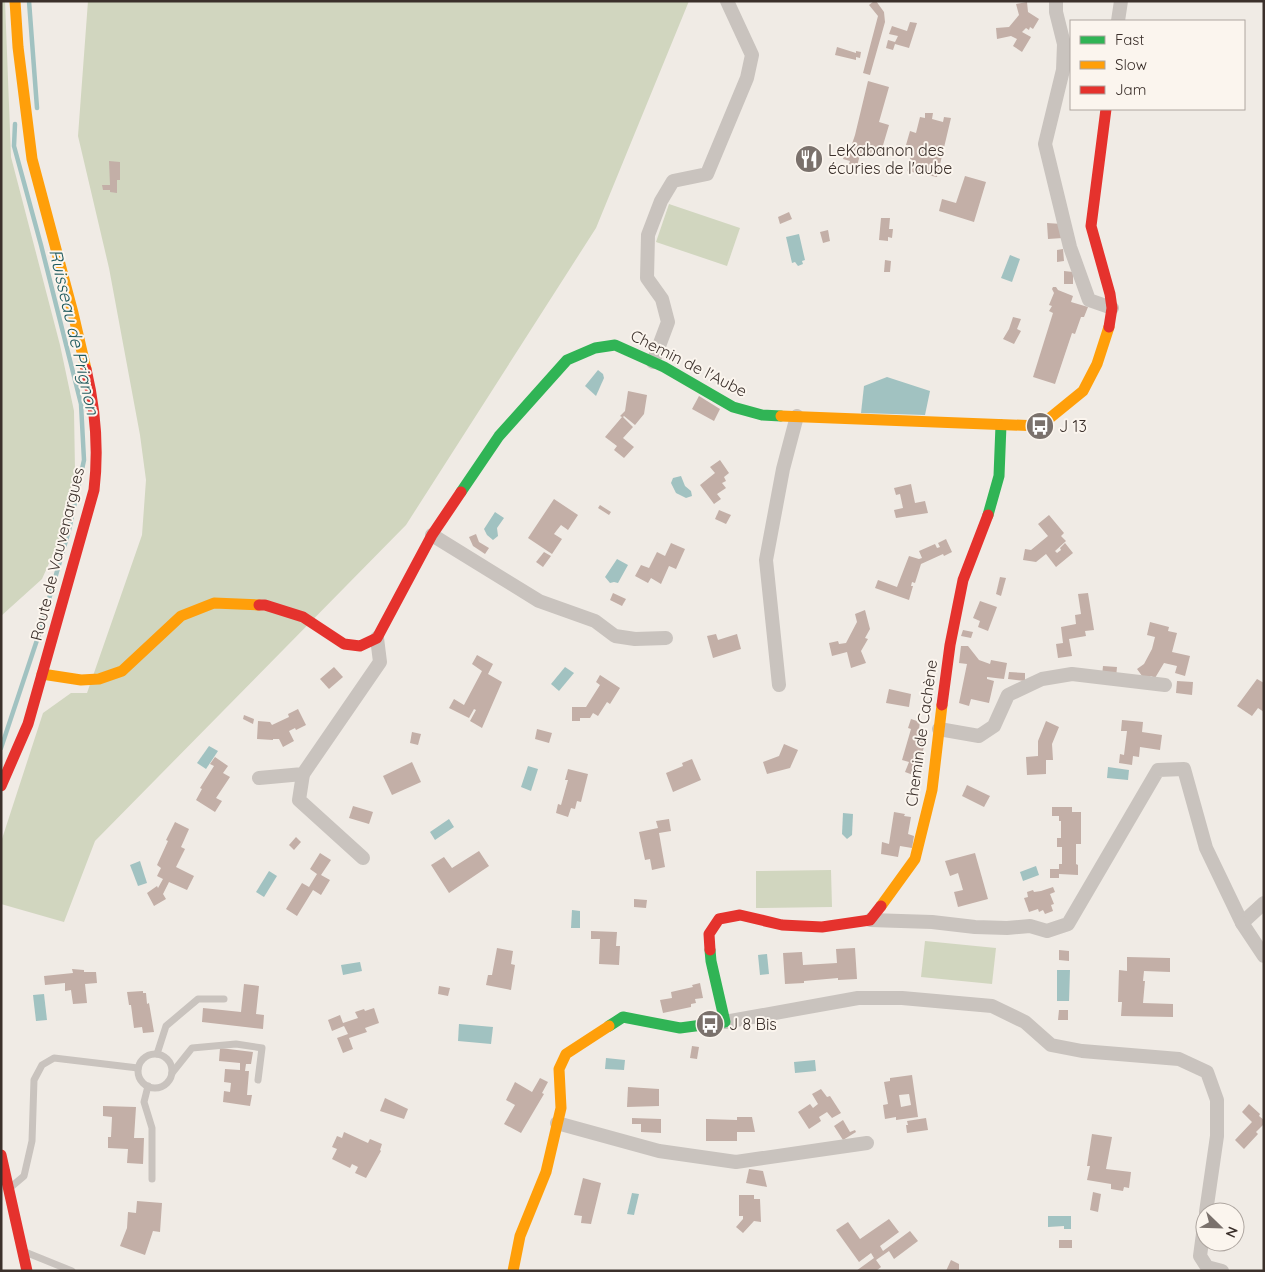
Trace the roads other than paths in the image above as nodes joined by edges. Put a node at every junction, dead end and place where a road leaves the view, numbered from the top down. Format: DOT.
graph roads {
  1 [pos="15,1"];
  2 [pos="727,1"];
  3 [pos="1056,1"];
  4 [pos="1121,1"];
  5 [pos="1118,20"];
  6 [pos="1106,110"];
  7 [pos="1112,308"];
  8 [pos="653,362"];
  9 [pos="797,416"];
  10 [pos="1001,426"];
  11 [pos="432,535"];
  12 [pos="377,638"];
  13 [pos="666,638"];
  14 [pos="42,674"];
  15 [pos="779,685"];
  16 [pos="1165,685"];
  17 [pos="939,729"];
  18 [pos="303,774"];
  19 [pos="259,778"];
  20 [pos="1,786"];
  21 [pos="363,858"];
  22 [pos="1264,903"];
  23 [pos="870,920"];
  24 [pos="1242,923"];
  25 [pos="1264,956"];
  26 [pos="224,999"];
  27 [pos="725,1022"];
  28 [pos="157,1054"];
  29 [pos="138,1068"];
  30 [pos="172,1073"];
  31 [pos="258,1080"];
  32 [pos="148,1086"];
  33 [pos="557,1123"];
  34 [pos="867,1143"];
  35 [pos="1,1155"];
  36 [pos="152,1179"];
  37 [pos="9,1189"];
  38 [pos="1207,1202"];
  39 [pos="22,1251"];
  40 [pos="1201,1264"];
  41 [pos="27,1271"];
  42 [pos="72,1271"];
  43 [pos="513,1271"];
  44 [pos="1222,1271"];
  1 -- 14 [label="street, Route de Vauvenargues"];
  2 -- 8 [label="street"];
  3 -- 7 [label="street"];
  4 -- 5 [label="street"];
  6 -- 7 [label="street, Chemin de l'Aube"];
  7 -- 10 [label="street, Chemin de l'Aube"];
  8 -- 9 [label="street, Chemin de l'Aube"];
  8 -- 11 [label="street, Chemin de l'Aube"];
  9 -- 10 [label="street, Chemin de l'Aube"];
  9 -- 15 [label="street"];
  10 -- 17 [label="street, Chemin de Cachène"];
  11 -- 12 [label="street, Chemin de l'Aube"];
  11 -- 13 [label="street"];
  12 -- 14 [label="street"];
  12 -- 18 [label="street"];
  14 -- 20 [label="street, Route de Vauvenargues"];
  16 -- 17 [label="street"];
  17 -- 23 [label="street, Chemin de Cachène"];
  18 -- 19 [label="street"];
  18 -- 21 [label="street"];
  22 -- 24 [label="street"];
  23 -- 24 [label="street"];
  23 -- 27 [label="street"];
  24 -- 25 [label="street"];
  26 -- 28 [label="lane"];
  27 -- 33 [label="street"];
  27 -- 38 [label="street"];
  28 -- 29 [label="lane"];
  28 -- 30 [label="lane"];
  29 -- 32 [label="lane"];
  29 -- 37 [label="lane"];
  30 -- 31 [label="lane"];
  30 -- 32 [label="lane"];
  32 -- 36 [label="lane"];
  33 -- 34 [label="street"];
  33 -- 43 [label="street"];
  35 -- 37 [label="street"];
  37 -- 39 [label="street"];
  39 -- 41 [label="street"];
  39 -- 42 [label="lane"];
  40 -- 44 [label="street"];
}
